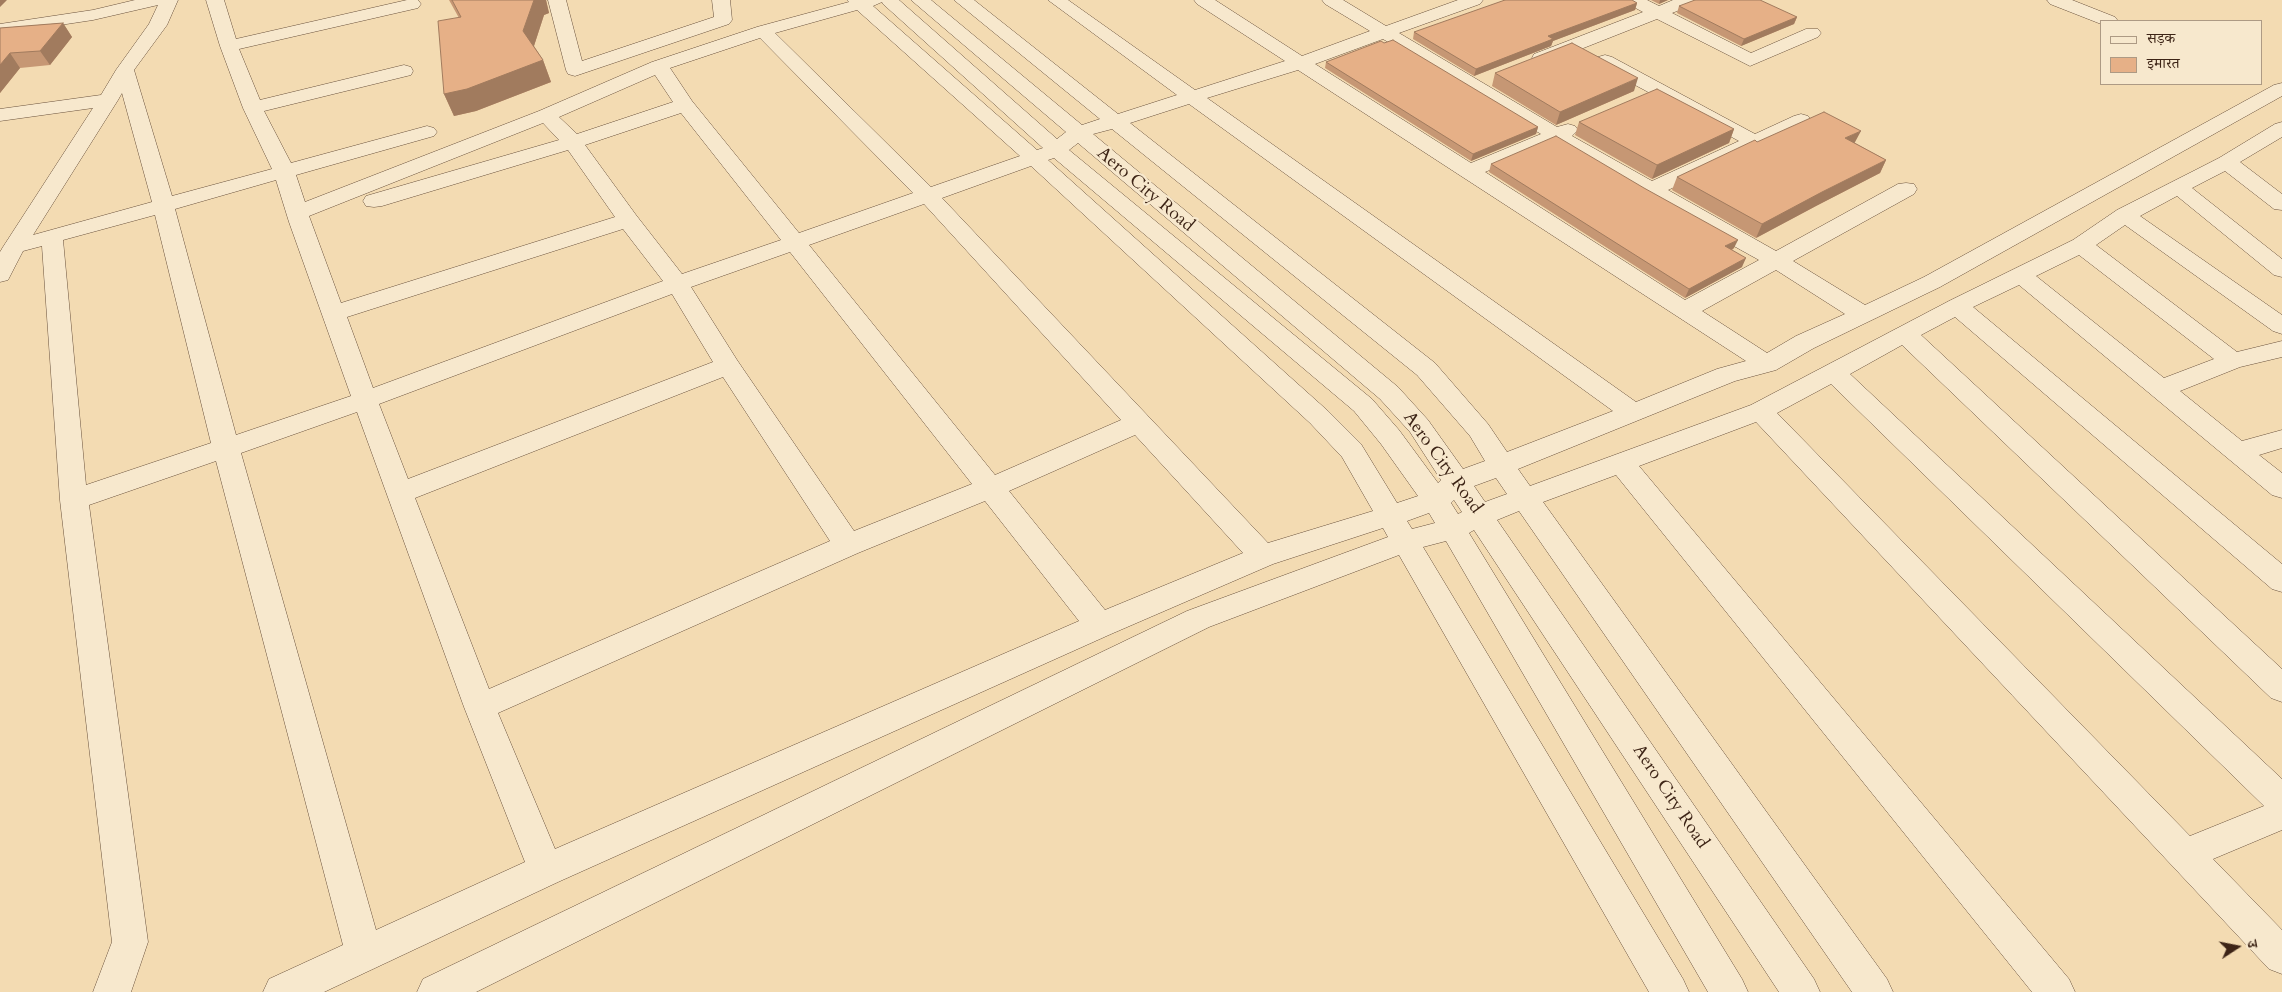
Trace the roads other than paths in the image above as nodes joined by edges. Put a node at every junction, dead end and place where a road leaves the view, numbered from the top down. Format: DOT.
graph roads {
  1 [pos="158,0"];
  2 [pos="169,0"];
  3 [pos="215,0"];
  4 [pos="557,0"];
  5 [pos="721,0"];
  6 [pos="889,0"];
  7 [pos="920,0"];
  8 [pos="964,0"];
  9 [pos="1057,0"];
  10 [pos="1203,0"];
  11 [pos="1331,0"];
  12 [pos="1474,0"];
  13 [pos="1634,0"];
  14 [pos="1689,0"];
  15 [pos="2056,0"];
  16 [pos="864,1"];
  17 [pos="1448,3"];
  18 [pos="412,4"];
  19 [pos="37,6"];
  20 [pos="1658,12"];
  21 [pos="2106,20"];
  22 [pos="22,24"];
  23 [pos="0,29"];
  24 [pos="763,31"];
  25 [pos="1385,32"];
  26 [pos="1812,33"];
  27 [pos="1575,44"];
  28 [pos="229,46"];
  29 [pos="1300,63"];
  30 [pos="1529,63"];
  31 [pos="658,66"];
  32 [pos="125,70"];
  33 [pos="404,71"];
  34 [pos="2275,87"];
  35 [pos="1659,90"];
  36 [pos="1190,96"];
  37 [pos="108,100"];
  38 [pos="1633,101"];
  39 [pos="686,105"];
  40 [pos="253,108"];
  41 [pos="0,115"];
  42 [pos="546,115"];
  43 [pos="1801,120"];
  44 [pos="1116,121"];
  45 [pos="1582,124"];
  46 [pos="427,132"];
  47 [pos="1556,135"];
  48 [pos="2277,136"];
  49 [pos="1754,141"];
  50 [pos="573,142"];
  51 [pos="1064,146"];
  52 [pos="2226,162"];
  53 [pos="284,171"];
  54 [pos="1468,172"];
  55 [pos="2178,188"];
  56 [pos="1906,189"];
  57 [pos="1650,190"];
  58 [pos="928,194"];
  59 [pos="163,204"];
  60 [pos="2282,204"];
  61 [pos="2125,215"];
  62 [pos="298,218"];
  63 [pos="628,220"];
  64 [pos="52,236"];
  65 [pos="795,243"];
  66 [pos="2081,245"];
  67 [pos="1774,260"];
  68 [pos="4,263"];
  69 [pos="2282,270"];
  70 [pos="2021,275"];
  71 [pos="677,284"];
  72 [pos="1957,306"];
  73 [pos="1684,311"];
  74 [pos="334,313"];
  75 [pos="1863,314"];
  76 [pos="2282,326"];
  77 [pos="1905,334"];
  78 [pos="2282,349"];
  79 [pos="2233,361"];
  80 [pos="1767,364"];
  81 [pos="728,366"];
  82 [pos="1833,372"];
  83 [pos="2161,389"];
  84 [pos="365,400"];
  85 [pos="1760,411"];
  86 [pos="1634,413"];
  87 [pos="1139,423"];
  88 [pos="2282,439"];
  89 [pos="226,448"];
  90 [pos="2238,452"];
  91 [pos="1622,464"];
  92 [pos="1501,465"];
  93 [pos="1457,482"];
  94 [pos="990,488"];
  95 [pos="2282,488"];
  96 [pos="400,493"];
  97 [pos="1526,499"];
  98 [pos="74,500"];
  99 [pos="1436,501"];
  100 [pos="1480,515"];
  101 [pos="1452,528"];
  102 [pos="1397,529"];
  103 [pos="848,545"];
  104 [pos="1263,556"];
  105 [pos="2282,581"];
  106 [pos="1100,626"];
  107 [pos="2282,689"];
  108 [pos="480,707"];
  109 [pos="2282,801"];
  110 [pos="2282,814"];
  111 [pos="2187,854"];
  112 [pos="546,870"];
  113 [pos="364,953"];
  114 [pos="2282,956"];
  115 [pos="112,992"];
  116 [pos="282,992"];
  117 [pos="436,992"];
  118 [pos="1670,992"];
  119 [pos="1729,992"];
  120 [pos="1802,992"];
  121 [pos="1874,992"];
  122 [pos="2056,992"];
  1 -- 22 [label="street"];
  2 -- 32 [label="street"];
  3 -- 28 [label="street"];
  4 -- 5 [label="street"];
  6 -- 51 [label="street, Aero City Road"];
  7 -- 51 [label="street, Aero City Road"];
  8 -- 44 [label="street"];
  9 -- 36 [label="street"];
  10 -- 29 [label="street"];
  11 -- 25 [label="street"];
  12 -- 17 [label="street"];
  13 -- 20 [label="street"];
  14 -- 20 [label="street"];
  15 -- 21 [label="street"];
  16 -- 24 [label="street"];
  16 -- 51 [label="street"];
  17 -- 25 [label="street"];
  18 -- 28 [label="street"];
  19 -- 22 [label="street"];
  20 -- 26 [label="street"];
  20 -- 27 [label="street"];
  22 -- 23 [label="street"];
  24 -- 31 [label="street"];
  24 -- 58 [label="street"];
  25 -- 29 [label="street"];
  25 -- 47 [label="street"];
  27 -- 30 [label="street"];
  27 -- 35 [label="street"];
  28 -- 40 [label="street"];
  29 -- 36 [label="street"];
  29 -- 54 [label="street"];
  31 -- 39 [label="street"];
  31 -- 42 [label="street"];
  32 -- 37 [label="street"];
  32 -- 59 [label="street"];
  33 -- 40 [label="street"];
  34 -- 75 [label="street"];
  35 -- 38 [label="street"];
  35 -- 49 [label="street"];
  36 -- 44 [label="street"];
  36 -- 86 [label="street"];
  37 -- 41 [label="street"];
  37 -- 68 [label="street"];
  39 -- 50 [label="street"];
  39 -- 65 [label="street"];
  40 -- 53 [label="street"];
  42 -- 50 [label="street"];
  42 -- 62 [label="street"];
  43 -- 49 [label="street"];
  44 -- 51 [label="street"];
  44 -- 92 [label="street"];
  45 -- 47 [label="street"];
  46 -- 53 [label="street"];
  47 -- 54 [label="street"];
  47 -- 57 [label="street"];
  48 -- 52 [label="street"];
  49 -- 57 [label="street"];
  50 -- 62 [label="street"];
  50 -- 63 [label="street"];
  51 -- 58 [label="street"];
  51 -- 93 [label="street, Aero City Road"];
  51 -- 99 [label="street, Aero City Road"];
  51 -- 102 [label="street"];
  52 -- 55 [label="street"];
  52 -- 60 [label="street"];
  53 -- 59 [label="street"];
  53 -- 62 [label="street"];
  54 -- 73 [label="street"];
  55 -- 61 [label="street"];
  55 -- 69 [label="street"];
  56 -- 67 [label="street"];
  57 -- 67 [label="street"];
  58 -- 65 [label="street"];
  58 -- 87 [label="street"];
  59 -- 64 [label="street"];
  59 -- 89 [label="street"];
  61 -- 66 [label="street"];
  61 -- 76 [label="street"];
  62 -- 74 [label="street"];
  63 -- 71 [label="street"];
  63 -- 74 [label="street"];
  64 -- 68 [label="street"];
  64 -- 98 [label="street"];
  65 -- 71 [label="street"];
  65 -- 94 [label="street"];
  66 -- 70 [label="street"];
  66 -- 79 [label="street"];
  67 -- 73 [label="street"];
  67 -- 75 [label="street"];
  70 -- 72 [label="street"];
  70 -- 83 [label="street"];
  71 -- 81 [label="street"];
  71 -- 84 [label="street"];
  72 -- 77 [label="street"];
  72 -- 105 [label="street"];
  73 -- 80 [label="street"];
  74 -- 84 [label="street"];
  75 -- 80 [label="street"];
  77 -- 82 [label="street"];
  77 -- 107 [label="street"];
  78 -- 79 [label="street"];
  79 -- 83 [label="street"];
  80 -- 86 [label="street"];
  81 -- 96 [label="street"];
  81 -- 103 [label="street"];
  82 -- 85 [label="street"];
  82 -- 109 [label="street"];
  83 -- 90 [label="street"];
  84 -- 89 [label="street"];
  84 -- 96 [label="street"];
  85 -- 91 [label="street"];
  85 -- 111 [label="street"];
  86 -- 92 [label="street"];
  87 -- 94 [label="street"];
  87 -- 104 [label="street"];
  88 -- 90 [label="street"];
  89 -- 98 [label="street"];
  89 -- 113 [label="street"];
  90 -- 95 [label="street"];
  91 -- 97 [label="street"];
  91 -- 122 [label="street"];
  92 -- 93 [label="street"];
  92 -- 97 [label="street"];
  93 -- 99 [label="street"];
  93 -- 100 [label="street, Aero City Road"];
  94 -- 103 [label="street"];
  94 -- 106 [label="street"];
  96 -- 108 [label="street"];
  97 -- 100 [label="street"];
  97 -- 121 [label="street"];
  98 -- 115 [label="street"];
  99 -- 101 [label="street, Aero City Road"];
  99 -- 102 [label="street"];
  100 -- 101 [label="street"];
  100 -- 120 [label="street, Aero City Road"];
  101 -- 102 [label="street"];
  101 -- 119 [label="street, Aero City Road"];
  102 -- 104 [label="street"];
  102 -- 117 [label="street"];
  102 -- 118 [label="street"];
  103 -- 108 [label="street"];
  104 -- 106 [label="street"];
  106 -- 112 [label="street"];
  108 -- 112 [label="street"];
  110 -- 111 [label="street"];
  111 -- 114 [label="street"];
  112 -- 113 [label="street"];
  113 -- 116 [label="street"];
}
